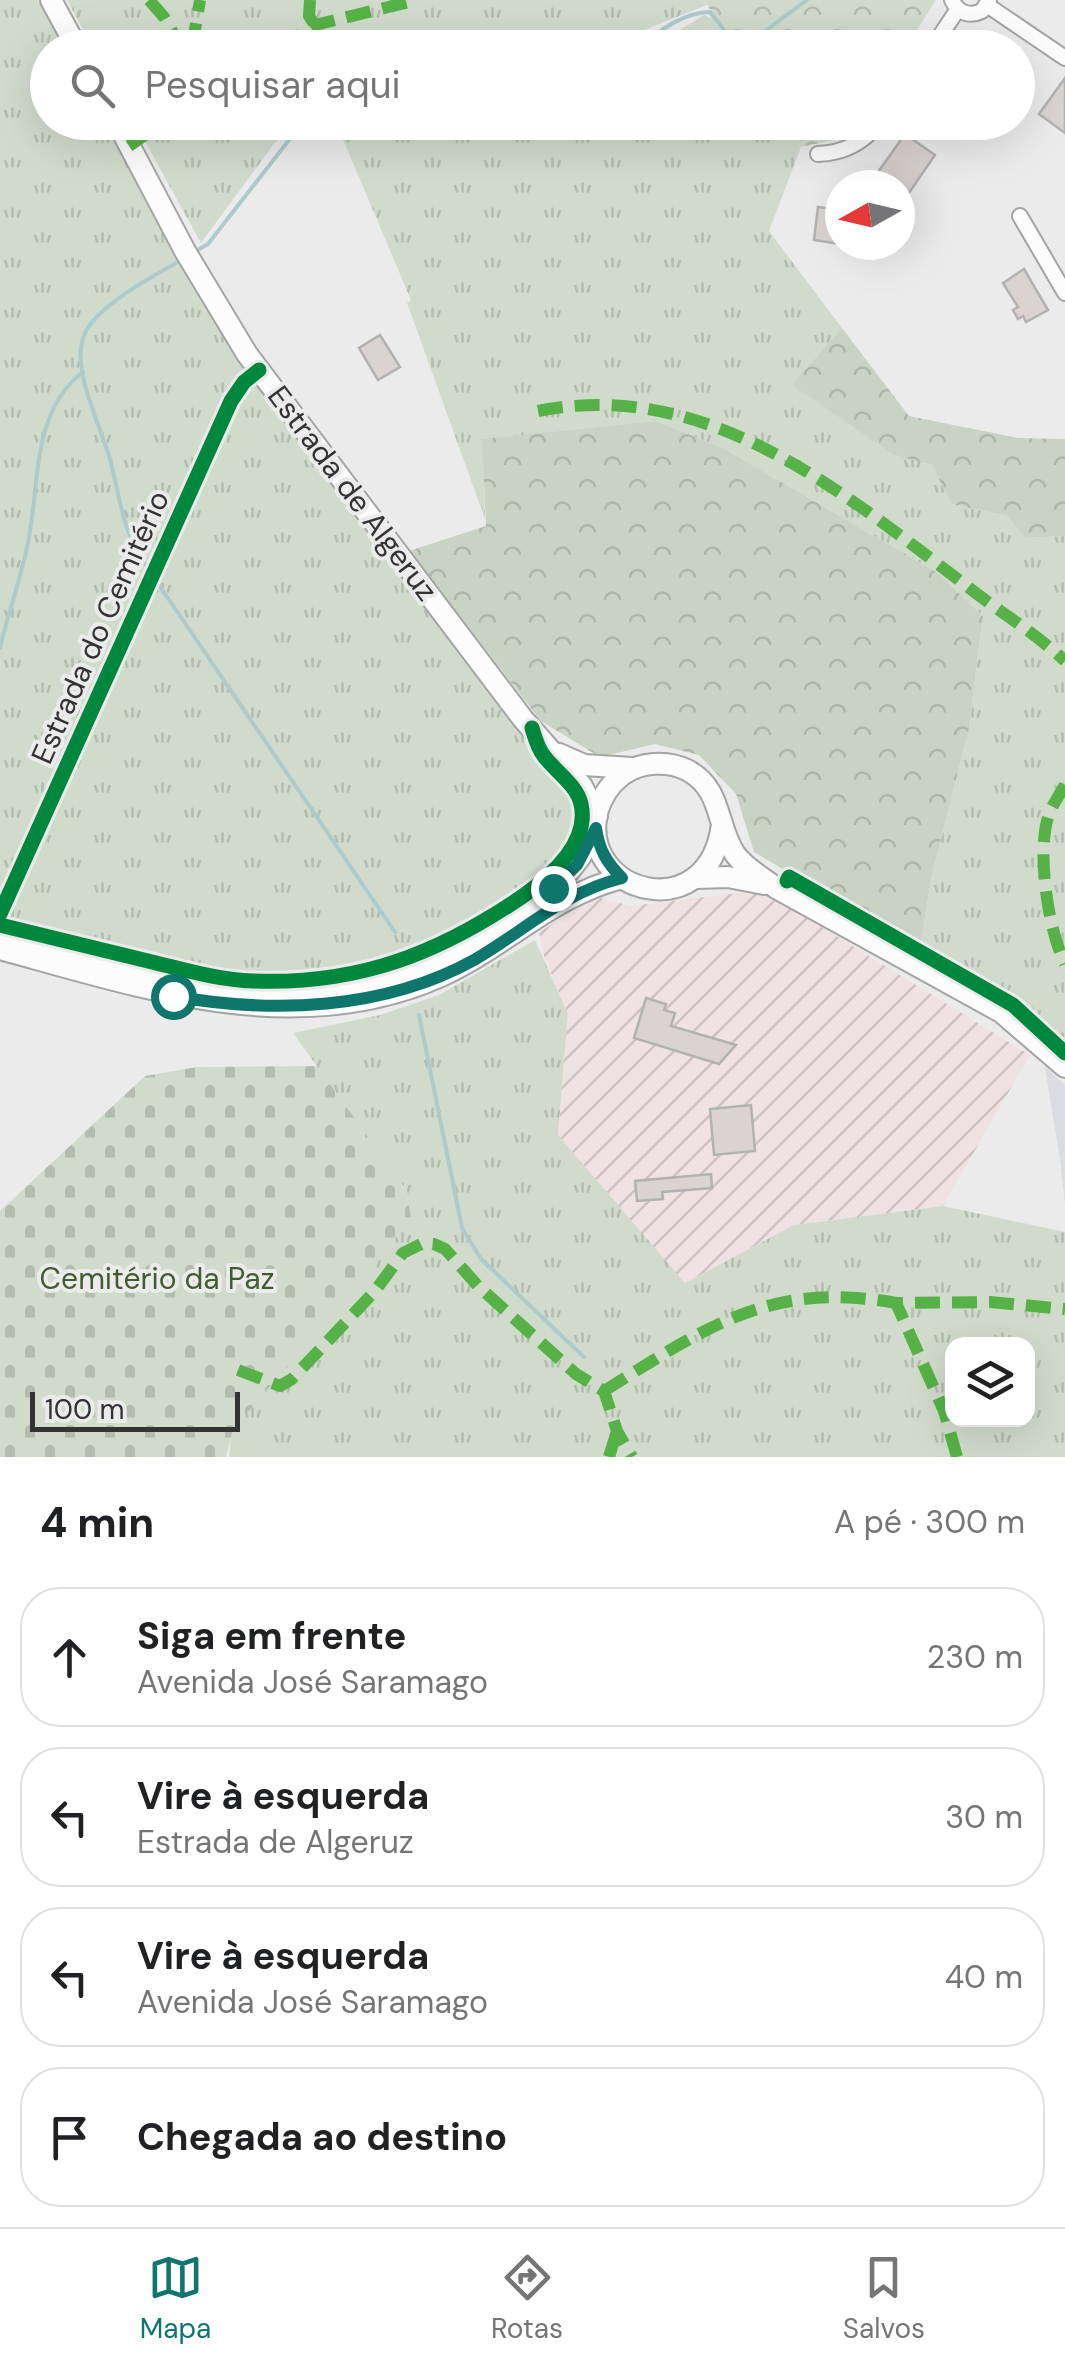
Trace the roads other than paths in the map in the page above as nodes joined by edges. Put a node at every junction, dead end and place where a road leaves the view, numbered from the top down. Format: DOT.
graph roads {
  1 [pos="51,0"];
  2 [pos="988,3"];
  3 [pos="955,4"];
  4 [pos="67,30"];
  5 [pos="941,30"];
  6 [pos="1026,30"];
  7 [pos="1035,37"];
  8 [pos="1065,58"];
  9 [pos="127,140"];
  10 [pos="860,140"];
  11 [pos="818,154"];
  12 [pos="1020,216"];
  13 [pos="1065,293"];
  14 [pos="259,370"];
  15 [pos="548,748"];
  16 [pos="634,768"];
  17 [pos="596,822"];
  18 [pos="722,824"];
  19 [pos="622,878"];
  20 [pos="696,878"];
  21 [pos="776,888"];
  22 [pos="0,914"];
  23 [pos="0,932"];
  24 [pos="0,949"];
  25 [pos="1065,1067"];
  1 -- 4 [label="main road"];
  2 -- 3 [label="street"];
  2 -- 6 [label="street"];
  3 -- 5 [label="street"];
  7 -- 8 [label="street"];
  9 -- 14 [label="main road, Estrada de Algeruz"];
  10 -- 11 [label="street"];
  12 -- 13 [label="street"];
  14 -- 15 [label="main road, Estrada de Algeruz"];
  14 -- 22 [label="street, Estrada do Cemitério"];
  15 -- 16 [label="main road"];
  15 -- 17 [label="main road, Estrada de Algeruz"];
  16 -- 17 [label="main road"];
  16 -- 18 [label="main road"];
  17 -- 19 [label="main road, Estrada de Algeruz"];
  17 -- 23 [label="main road"];
  18 -- 20 [label="main road"];
  18 -- 21 [label="main road"];
  19 -- 20 [label="main road"];
  19 -- 24 [label="main road"];
  20 -- 21 [label="main road"];
  21 -- 25 [label="main road"];
}
